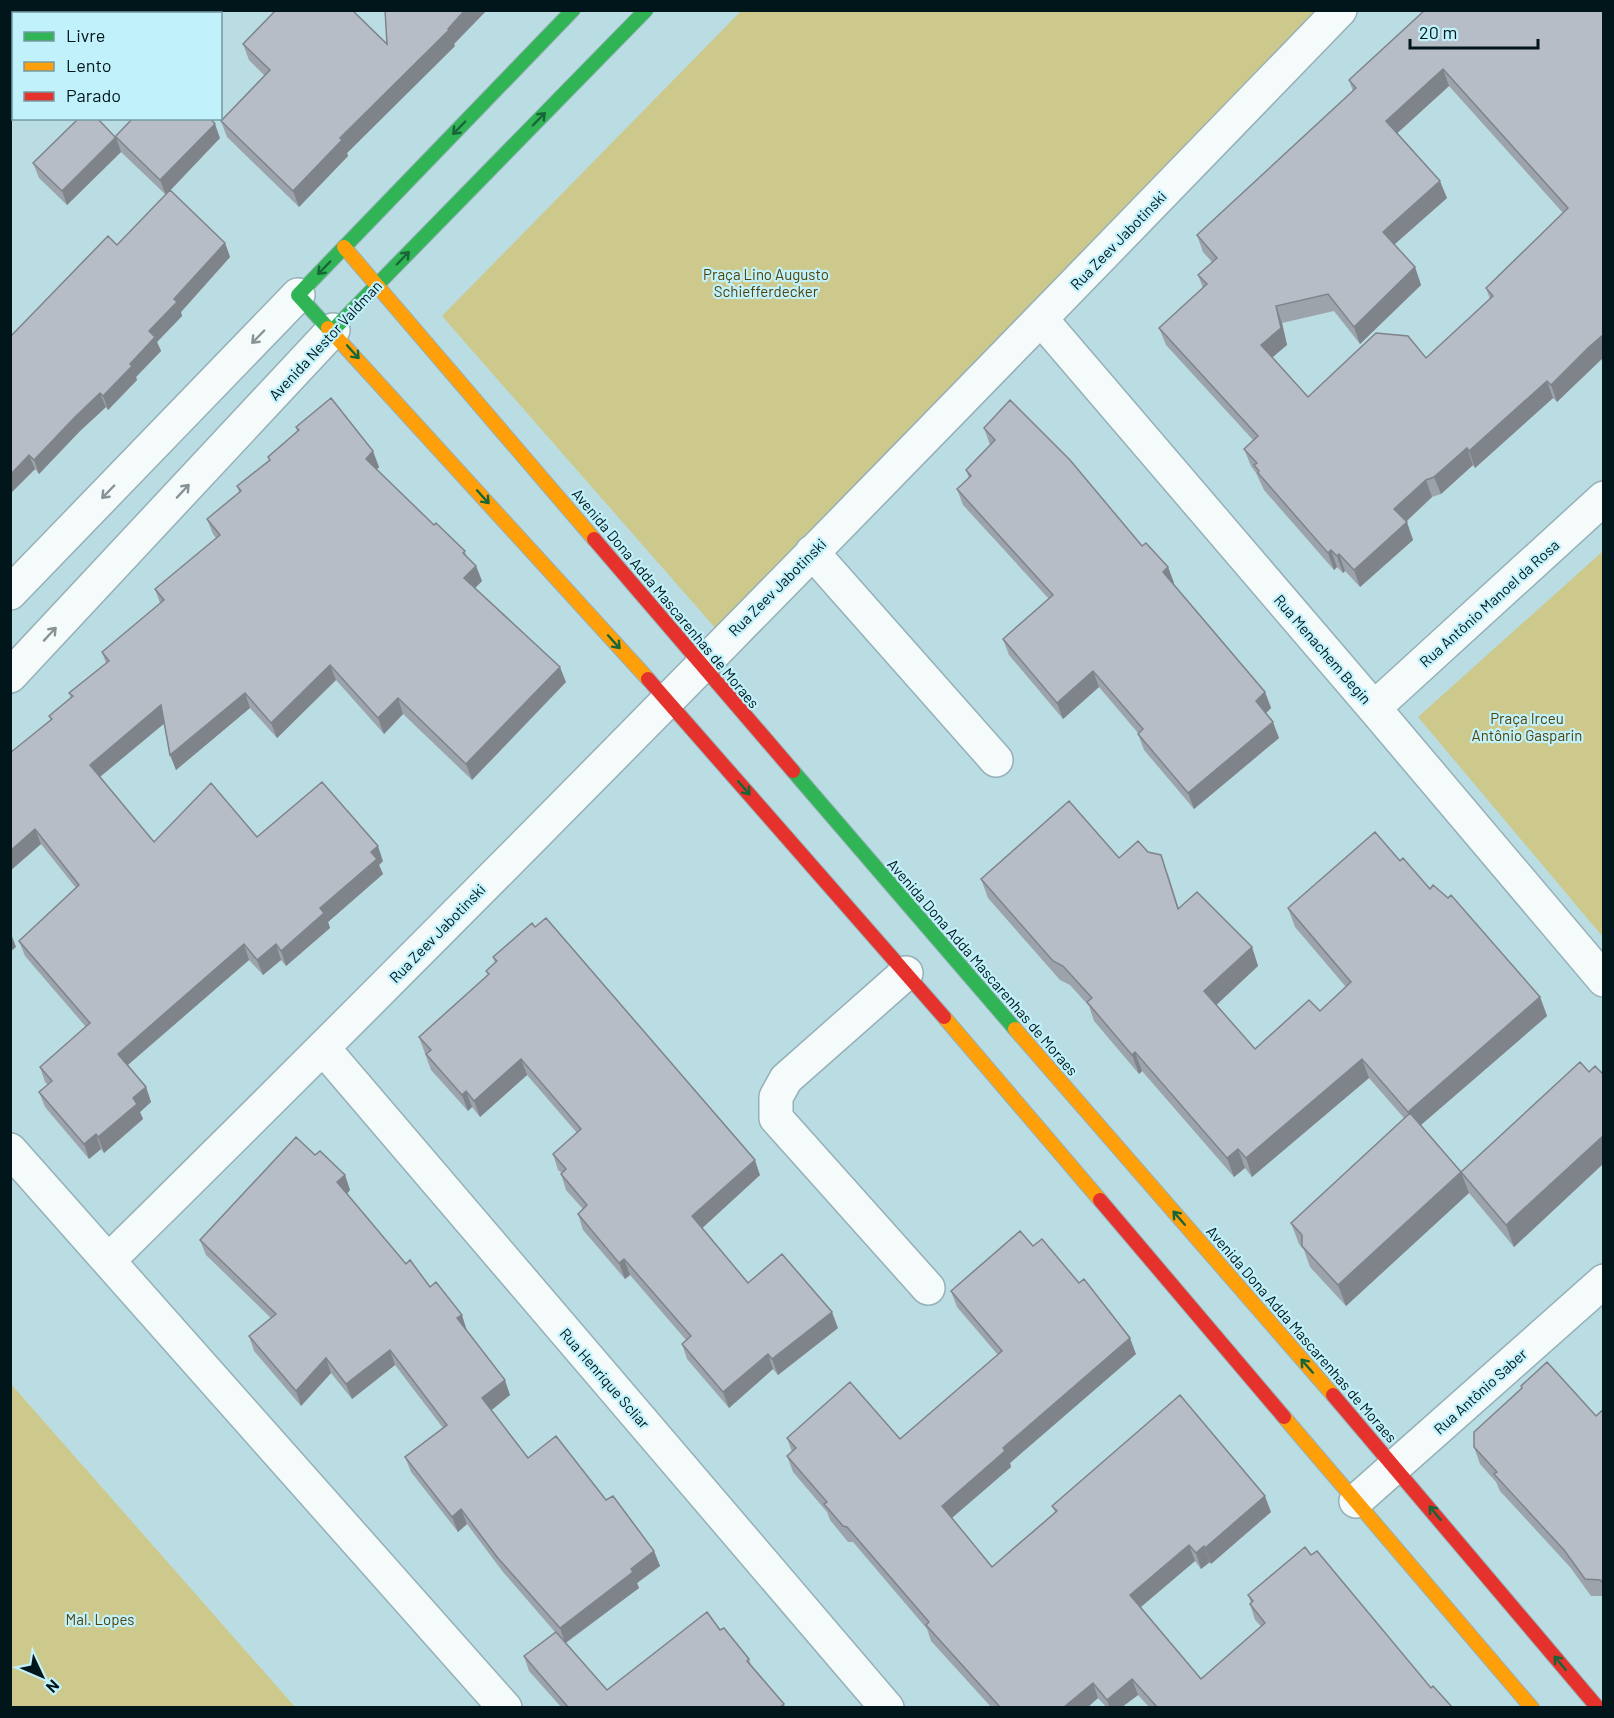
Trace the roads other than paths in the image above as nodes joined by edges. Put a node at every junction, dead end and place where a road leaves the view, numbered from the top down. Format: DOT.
graph roads {
  1 [pos="573,10"];
  2 [pos="646,10"];
  3 [pos="1340,10"];
  4 [pos="344,247"];
  5 [pos="377,285"];
  6 [pos="298,294"];
  7 [pos="1041,320"];
  8 [pos="333,330"];
  9 [pos="1604,498"];
  10 [pos="812,552"];
  11 [pos="10,593"];
  12 [pos="701,664"];
  13 [pos="10,676"];
  14 [pos="666,699"];
  15 [pos="1374,708"];
  16 [pos="996,760"];
  17 [pos="906,973"];
  18 [pos="1604,980"];
  19 [pos="324,1049"];
  20 [pos="10,1150"];
  21 [pos="109,1260"];
  22 [pos="1604,1281"];
  23 [pos="928,1288"];
  24 [pos="1395,1466"];
  25 [pos="1356,1502"];
  26 [pos="505,1707"];
  27 [pos="887,1707"];
  28 [pos="1532,1707"];
  29 [pos="1598,1707"];
  1 -- 4 [label="main road, one-way"];
  5 -- 2 [label="main road, Avenida Nestor Valdman, one-way"];
  3 -- 7 [label="street, Rua Zeev Jabotinski"];
  4 -- 5 [label="main road, Avenida Dona Adda Mascarenhas de Moraes"];
  4 -- 6 [label="main road, one-way"];
  5 -- 8 [label="main road, Avenida Nestor Valdman"];
  5 -- 12 [label="main road, Avenida Dona Adda Mascarenhas de Moraes"];
  6 -- 8 [label="main road"];
  6 -- 11 [label="street, one-way"];
  7 -- 10 [label="street, Rua Zeev Jabotinski"];
  7 -- 15 [label="street, Rua Menachem Begin"];
  13 -- 8 [label="street, Avenida Nestor Valdman, one-way"];
  8 -- 14 [label="main road, one-way"];
  9 -- 15 [label="street, Rua Antônio Manoel da Rosa"];
  10 -- 12 [label="street, Rua Zeev Jabotinski"];
  10 -- 16 [label="street"];
  12 -- 14 [label="street, Rua Zeev Jabotinski"];
  24 -- 12 [label="main road, Avenida Dona Adda Mascarenhas de Moraes, one-way"];
  14 -- 17 [label="main road, one-way"];
  14 -- 19 [label="street, Rua Zeev Jabotinski"];
  15 -- 18 [label="street, Rua Menachem Begin"];
  17 -- 23 [label="street"];
  17 -- 25 [label="main road"];
  19 -- 21 [label="street, Rua Zeev Jabotinski"];
  19 -- 27 [label="street, Rua Henrique Scliar"];
  20 -- 21 [label="street"];
  21 -- 26 [label="street"];
  22 -- 24 [label="street, Rua Antônio Saber"];
  24 -- 25 [label="street, Rua Antônio Saber"];
  29 -- 24 [label="main road, Avenida Dona Adda Mascarenhas de Moraes, one-way"];
  25 -- 28 [label="main road"];
}
